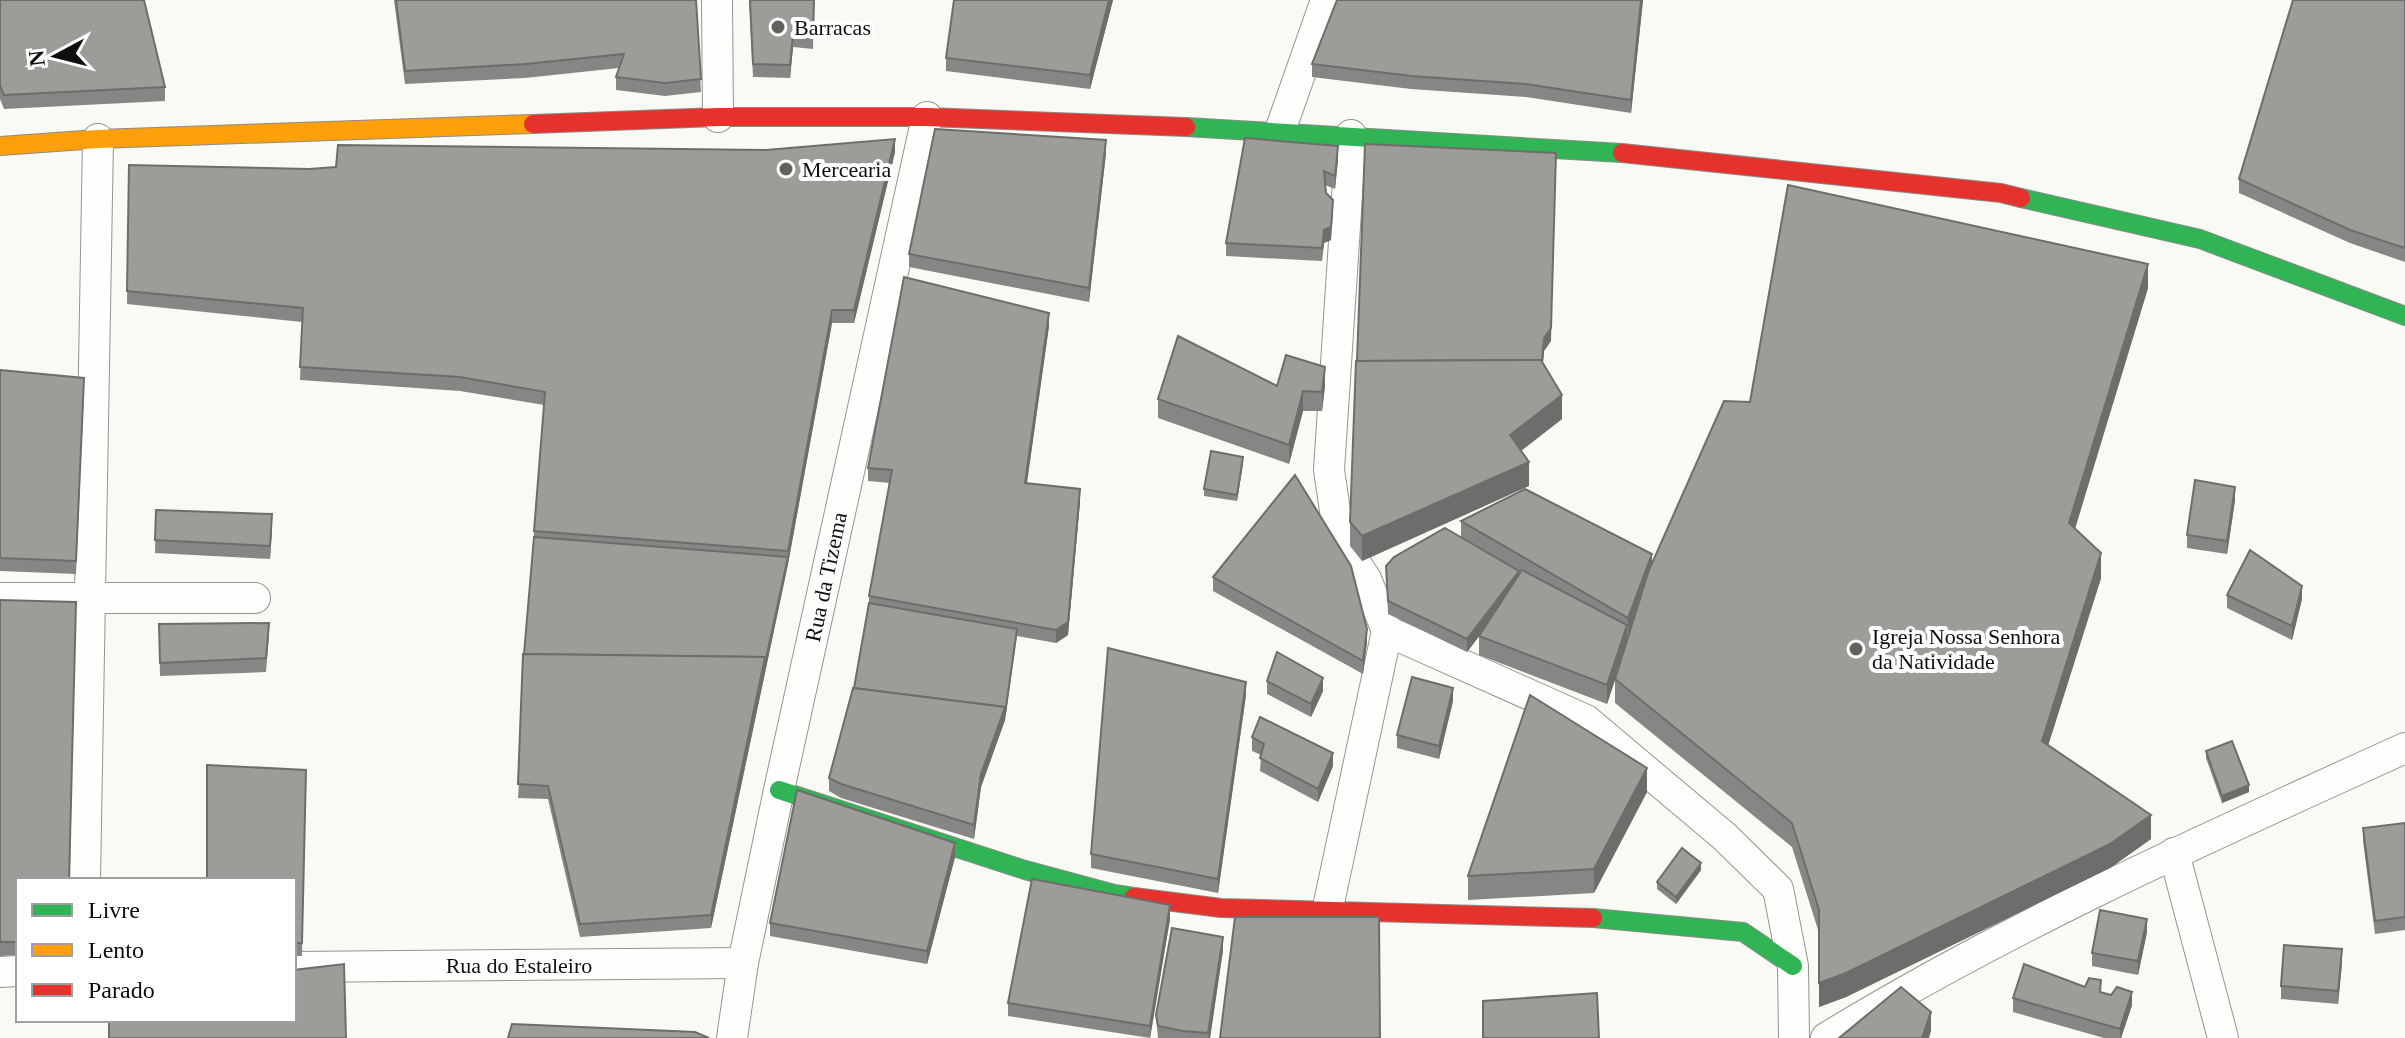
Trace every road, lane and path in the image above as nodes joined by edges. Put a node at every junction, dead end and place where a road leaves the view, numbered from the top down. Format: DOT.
graph roads {
  1 [pos="717,0"];
  2 [pos="1326,0"];
  3 [pos="718,117"];
  4 [pos="927,117"];
  5 [pos="1280,131"];
  6 [pos="1351,135"];
  7 [pos="98,139"];
  8 [pos="0,146"];
  9 [pos="2405,316"];
  10 [pos="0,598"];
  11 [pos="255,598"];
  12 [pos="88,599"];
  13 [pos="1387,631"];
  14 [pos="2405,748"];
  15 [pos="779,790"];
  16 [pos="2174,853"];
  17 [pos="85,878"];
  18 [pos="1327,912"];
  19 [pos="743,963"];
  20 [pos="1793,966"];
  21 [pos="296,967"];
  22 [pos="732,1038"];
  23 [pos="1794,1038"];
  24 [pos="1826,1038"];
  25 [pos="2223,1038"];
  1 -- 3 [label="street"];
  2 -- 5 [label="street"];
  3 -- 4 [label="street"];
  3 -- 7 [label="street"];
  4 -- 5 [label="street"];
  4 -- 15 [label="street, Rua da Tizema"];
  5 -- 6 [label="street"];
  6 -- 9 [label="street"];
  6 -- 13 [label="street"];
  7 -- 8 [label="street"];
  7 -- 12 [label="street"];
  10 -- 12 [label="street"];
  11 -- 12 [label="street"];
  12 -- 17 [label="street"];
  13 -- 18 [label="street"];
  13 -- 20 [label="street"];
  14 -- 16 [label="street"];
  15 -- 18 [label="street"];
  15 -- 19 [label="street, Rua da Tizema"];
  16 -- 24 [label="street"];
  16 -- 25 [label="street"];
  18 -- 20 [label="street"];
  19 -- 21 [label="street, Rua do Estaleiro"];
  19 -- 22 [label="street, Rua da Tizema"];
  20 -- 23 [label="street"];
}
